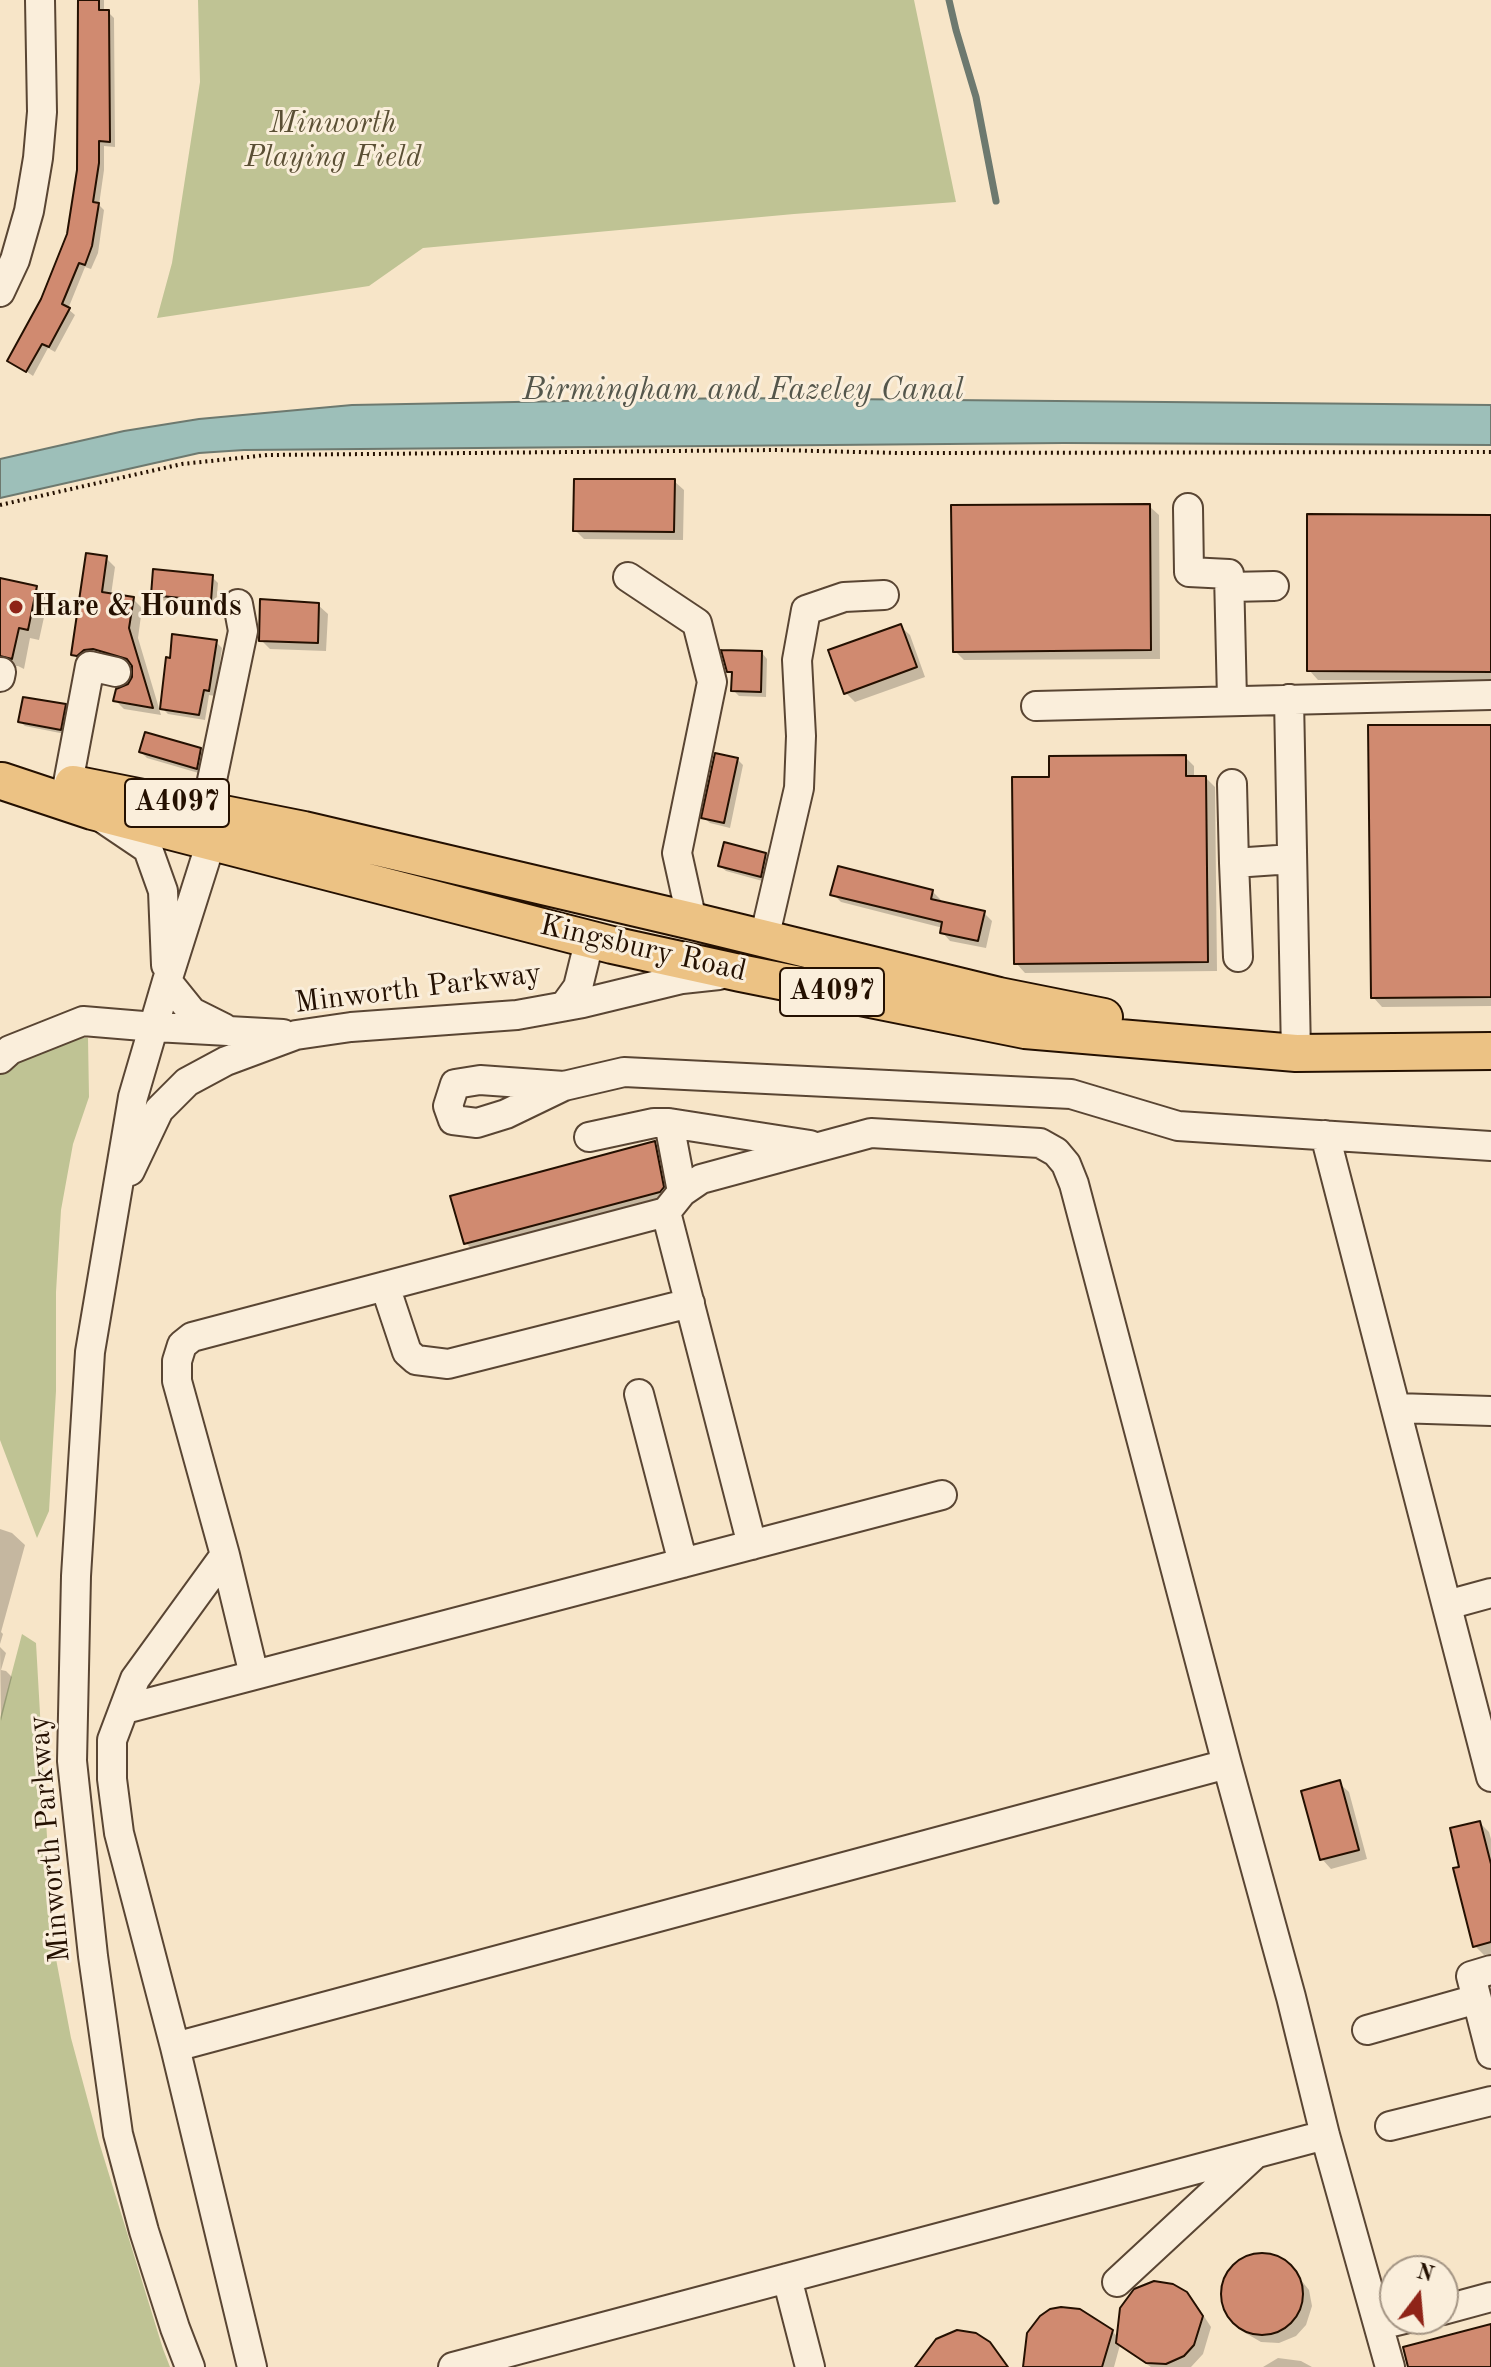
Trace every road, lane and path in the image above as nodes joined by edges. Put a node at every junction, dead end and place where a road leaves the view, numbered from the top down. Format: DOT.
graph roads {
  1 [pos="40,0"];
  2 [pos="0,292"];
  3 [pos="1491,452"];
  4 [pos="0,505"];
  5 [pos="1188,508"];
  6 [pos="628,577"];
  7 [pos="1274,586"];
  8 [pos="1230,587"];
  9 [pos="884,595"];
  10 [pos="238,604"];
  11 [pos="116,672"];
  12 [pos="1491,695"];
  13 [pos="1289,699"];
  14 [pos="1232,700"];
  15 [pos="1036,706"];
  16 [pos="1,781"];
  17 [pos="68,783"];
  18 [pos="1232,784"];
  19 [pos="92,811"];
  20 [pos="212,821"];
  21 [pos="349,841"];
  22 [pos="1292,859"];
  23 [pos="1234,863"];
  24 [pos="692,921"];
  25 [pos="590,938"];
  26 [pos="764,939"];
  27 [pos="639,950"];
  28 [pos="1238,957"];
  29 [pos="740,973"];
  30 [pos="167,981"];
  31 [pos="565,1005"];
  32 [pos="155,1027"];
  33 [pos="1025,1030"];
  34 [pos="229,1031"];
  35 [pos="296,1035"];
  36 [pos="1491,1051"];
  37 [pos="1296,1053"];
  38 [pos="0,1059"];
  39 [pos="564,1086"];
  40 [pos="669,1123"];
  41 [pos="1325,1135"];
  42 [pos="589,1137"];
  43 [pos="822,1146"];
  44 [pos="1491,1146"];
  45 [pos="116,1200"];
  46 [pos="674,1202"];
  47 [pos="385,1286"];
  48 [pos="690,1303"];
  49 [pos="639,1394"];
  50 [pos="1396,1408"];
  51 [pos="1491,1411"];
  52 [pos="942,1495"];
  53 [pos="752,1545"];
  54 [pos="225,1555"];
  55 [pos="683,1563"];
  56 [pos="1491,1593"];
  57 [pos="1447,1605"];
  58 [pos="254,1675"];
  59 [pos="125,1709"];
  60 [pos="1227,1764"];
  61 [pos="1491,1777"];
  62 [pos="1480,1982"];
  63 [pos="1367,2030"];
  64 [pos="175,2047"];
  65 [pos="1491,2054"];
  66 [pos="1491,2101"];
  67 [pos="1390,2126"];
  68 [pos="1325,2135"];
  69 [pos="1257,2153"];
  70 [pos="787,2278"];
  71 [pos="1117,2282"];
  72 [pos="1379,2284"];
  73 [pos="1491,2297"];
  74 [pos="1459,2306"];
  75 [pos="1392,2335"];
  76 [pos="502,2361"];
  77 [pos="190,2367"];
  78 [pos="252,2367"];
  79 [pos="453,2367"];
  80 [pos="810,2367"];
  81 [pos="1390,2367"];
  1 -- 2 [label="street"];
  3 -- 4 [label="path"];
  5 -- 8 [label="street"];
  6 -- 24 [label="street"];
  7 -- 8 [label="street"];
  8 -- 14 [label="street"];
  9 -- 26 [label="street"];
  10 -- 20 [label="street, Minworth Parkway"];
  11 -- 17 [label="street"];
  12 -- 13 [label="street"];
  13 -- 14 [label="street"];
  13 -- 22 [label="street"];
  14 -- 15 [label="street"];
  16 -- 17 [label="main road, Kingsbury Road / A4097"];
  16 -- 19 [label="main road, Kingsbury Road / A4097"];
  17 -- 20 [label="main road, Kingsbury Road / A4097"];
  18 -- 23 [label="street"];
  19 -- 20 [label="main road, Kingsbury Road / A4097"];
  19 -- 30 [label="street, Minworth Parkway"];
  20 -- 21 [label="main road, Kingsbury Road / A4097"];
  20 -- 25 [label="main road, Kingsbury Road / A4097"];
  20 -- 30 [label="street, Minworth Parkway"];
  21 -- 24 [label="main road, Kingsbury Road / A4097"];
  21 -- 25 [label="main road"];
  22 -- 23 [label="street"];
  22 -- 37 [label="street"];
  23 -- 28 [label="street"];
  24 -- 26 [label="main road, Kingsbury Road / A4097"];
  24 -- 27 [label="main road"];
  24 -- 33 [label="main road"];
  25 -- 27 [label="main road, Kingsbury Road / A4097"];
  25 -- 31 [label="street, Minworth Parkway"];
  26 -- 37 [label="main road, Kingsbury Road / A4097"];
  27 -- 29 [label="main road, Kingsbury Road / A4097"];
  29 -- 31 [label="street, Minworth Parkway"];
  29 -- 33 [label="main road, Kingsbury Road / A4097"];
  30 -- 32 [label="street, Minworth Parkway"];
  30 -- 34 [label="street"];
  31 -- 35 [label="street, Minworth Parkway"];
  32 -- 34 [label="street"];
  32 -- 38 [label="street"];
  32 -- 45 [label="street, Minworth Parkway"];
  33 -- 37 [label="main road, Kingsbury Road / A4097"];
  34 -- 35 [label="street"];
  35 -- 45 [label="street, Minworth Parkway"];
  36 -- 37 [label="main road, Kingsbury Road / A4097"];
  39 -- 41 [label="street"];
  40 -- 42 [label="street"];
  40 -- 43 [label="street"];
  40 -- 46 [label="street"];
  41 -- 44 [label="street"];
  41 -- 50 [label="street"];
  43 -- 46 [label="street"];
  43 -- 60 [label="street"];
  45 -- 77 [label="street, Minworth Parkway"];
  46 -- 47 [label="street"];
  46 -- 48 [label="street"];
  47 -- 48 [label="street"];
  47 -- 54 [label="street"];
  48 -- 53 [label="street"];
  49 -- 55 [label="street"];
  50 -- 51 [label="street"];
  50 -- 57 [label="street"];
  52 -- 53 [label="street"];
  53 -- 55 [label="street"];
  54 -- 58 [label="street"];
  54 -- 59 [label="street"];
  55 -- 58 [label="street"];
  56 -- 57 [label="street"];
  57 -- 61 [label="street"];
  58 -- 59 [label="street"];
  59 -- 64 [label="street"];
  60 -- 64 [label="street"];
  60 -- 68 [label="street"];
  62 -- 63 [label="street"];
  62 -- 65 [label="street"];
  64 -- 78 [label="street"];
  66 -- 67 [label="street"];
  68 -- 69 [label="street"];
  68 -- 72 [label="street"];
  69 -- 70 [label="street"];
  69 -- 71 [label="street"];
  70 -- 76 [label="street"];
  70 -- 80 [label="street"];
  73 -- 74 [label="street"];
  75 -- 81 [label="street"];
  76 -- 79 [label="street"];
}
